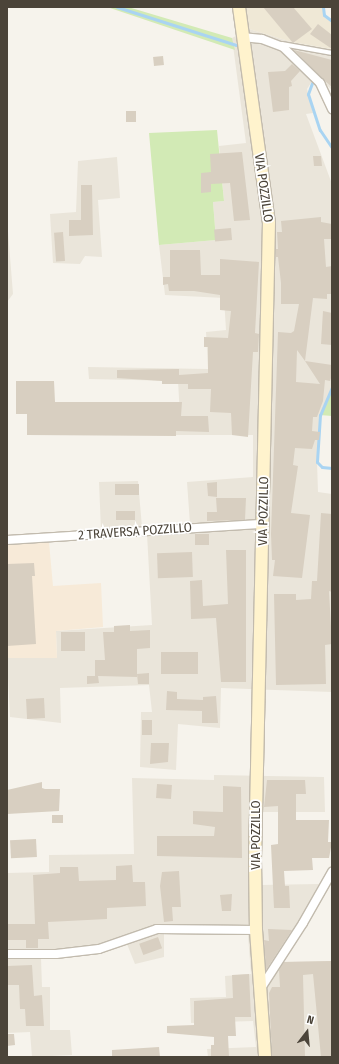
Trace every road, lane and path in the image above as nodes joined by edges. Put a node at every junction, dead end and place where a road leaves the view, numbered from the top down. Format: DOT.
graph roads {
  1 [pos="239,7"];
  2 [pos="242,37"];
  3 [pos="278,43"];
  4 [pos="332,53"];
  5 [pos="332,109"];
  6 [pos="264,524"];
  7 [pos="7,540"];
  8 [pos="332,872"];
  9 [pos="256,930"];
  10 [pos="7,954"];
  11 [pos="261,988"];
  12 [pos="265,1057"];
  1 -- 2 [label="main road, VIA POZZILLO"];
  2 -- 3 [label="street"];
  2 -- 6 [label="main road, VIA POZZILLO"];
  3 -- 4 [label="lane"];
  3 -- 5 [label="street"];
  6 -- 7 [label="street, 2 TRAVERSA POZZILLO"];
  6 -- 9 [label="main road, VIA POZZILLO"];
  8 -- 11 [label="street"];
  9 -- 10 [label="street"];
  9 -- 11 [label="main road, VIA POZZILLO"];
  11 -- 12 [label="main road, VIA POZZILLO"];
}
